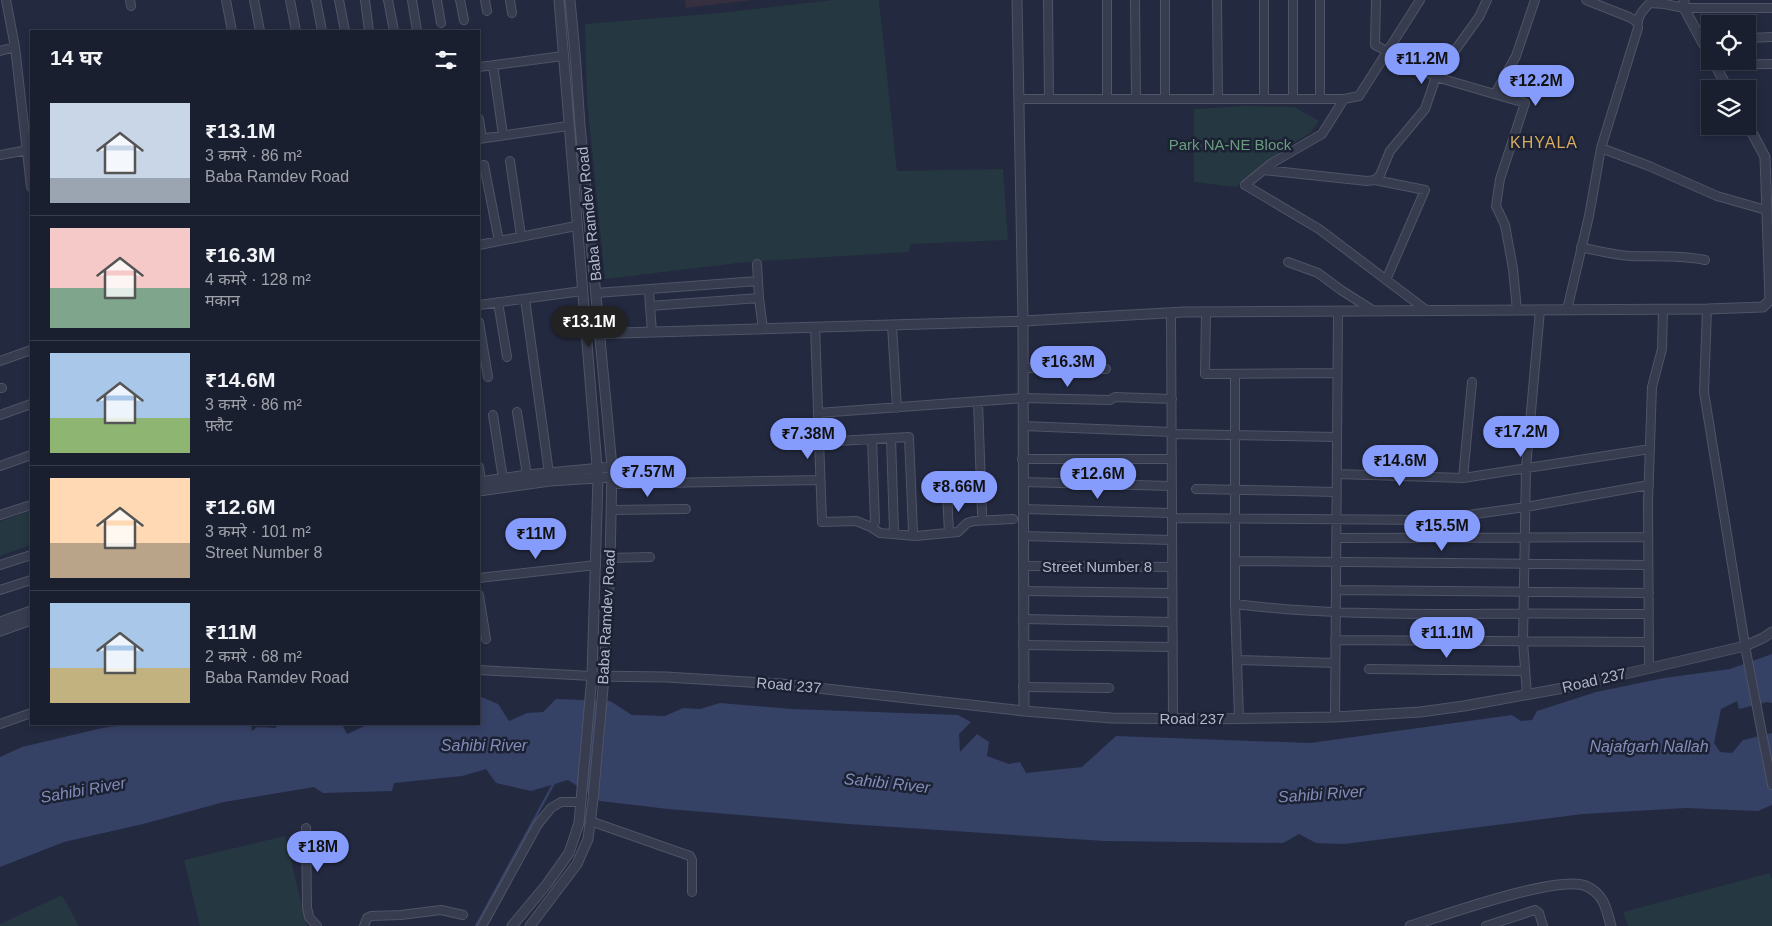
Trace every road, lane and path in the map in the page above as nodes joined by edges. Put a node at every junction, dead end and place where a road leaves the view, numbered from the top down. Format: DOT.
graph roads {
  1 [pos="6,0"];
  2 [pos="226,0"];
  3 [pos="254,0"];
  4 [pos="290,0"];
  5 [pos="316,0"];
  6 [pos="340,0"];
  7 [pos="365,0"];
  8 [pos="388,0"];
  9 [pos="412,0"];
  10 [pos="437,0"];
  11 [pos="460,0"];
  12 [pos="485,0"];
  13 [pos="510,0"];
  14 [pos="559,0"];
  15 [pos="570,0"];
  16 [pos="1017,0"];
  17 [pos="1048,0"];
  18 [pos="1107,0"];
  19 [pos="1135,0"];
  20 [pos="1165,0"];
  21 [pos="1217,0"];
  22 [pos="1264,0"];
  23 [pos="1294,0"];
  24 [pos="1320,0"];
  25 [pos="1376,0"];
  26 [pos="1420,0"];
  27 [pos="1487,0"];
  28 [pos="1535,0"];
  29 [pos="1586,0"];
  30 [pos="1684,4"];
  31 [pos="1772,8"];
  32 [pos="487,11"];
  33 [pos="512,13"];
  34 [pos="464,20"];
  35 [pos="1637,22"];
  36 [pos="440,23"];
  37 [pos="232,30"];
  38 [pos="260,30"];
  39 [pos="296,30"];
  40 [pos="322,30"];
  41 [pos="345,30"];
  42 [pos="369,30"];
  43 [pos="394,30"];
  44 [pos="417,30"];
  45 [pos="1701,32"];
  46 [pos="1772,37"];
  47 [pos="1756,38"];
  48 [pos="16,47"];
  49 [pos="0,51"];
  50 [pos="1387,52"];
  51 [pos="563,56"];
  52 [pos="1756,64"];
  53 [pos="1772,64"];
  54 [pos="493,65"];
  55 [pos="480,67"];
  56 [pos="1436,77"];
  57 [pos="566,90"];
  58 [pos="578,90"];
  59 [pos="1495,94"];
  60 [pos="1019,99"];
  61 [pos="1049,99"];
  62 [pos="1107,99"];
  63 [pos="1136,99"];
  64 [pos="1165,99"];
  65 [pos="1218,99"];
  66 [pos="1264,99"];
  67 [pos="1293,99"];
  68 [pos="1320,99"];
  69 [pos="1344,99"];
  70 [pos="568,126"];
  71 [pos="503,135"];
  72 [pos="1754,135"];
  73 [pos="29,137"];
  74 [pos="480,138"];
  75 [pos="1601,148"];
  76 [pos="28,150"];
  77 [pos="0,155"];
  78 [pos="1768,158"];
  79 [pos="510,161"];
  80 [pos="484,165"];
  81 [pos="1264,170"];
  82 [pos="30,175"];
  83 [pos="1375,180"];
  84 [pos="1766,210"];
  85 [pos="576,226"];
  86 [pos="522,236"];
  87 [pos="499,241"];
  88 [pos="480,245"];
  89 [pos="1581,247"];
  90 [pos="1705,260"];
  91 [pos="1288,262"];
  92 [pos="756,264"];
  93 [pos="1386,280"];
  94 [pos="758,281"];
  95 [pos="649,290"];
  96 [pos="582,291"];
  97 [pos="596,293"];
  98 [pos="759,298"];
  99 [pos="525,299"];
  100 [pos="498,302"];
  101 [pos="480,305"];
  102 [pos="650,306"];
  103 [pos="1768,307"];
  104 [pos="1663,309"];
  105 [pos="1707,309"];
  106 [pos="1426,310"];
  107 [pos="1517,310"];
  108 [pos="1540,310"];
  109 [pos="1567,310"];
  110 [pos="1338,311"];
  111 [pos="1374,311"];
  112 [pos="1171,312"];
  113 [pos="1206,312"];
  114 [pos="1023,321"];
  115 [pos="892,325"];
  116 [pos="815,327"];
  117 [pos="480,328"];
  118 [pos="764,329"];
  119 [pos="652,332"];
  120 [pos="587,334"];
  121 [pos="599,334"];
  122 [pos="30,350"];
  123 [pos="507,357"];
  124 [pos="0,361"];
  125 [pos="1023,368"];
  126 [pos="1106,369"];
  127 [pos="1337,373"];
  128 [pos="1235,374"];
  129 [pos="488,377"];
  130 [pos="1472,382"];
  131 [pos="1023,398"];
  132 [pos="1172,399"];
  133 [pos="978,402"];
  134 [pos="30,404"];
  135 [pos="897,408"];
  136 [pos="517,412"];
  137 [pos="818,413"];
  138 [pos="0,415"];
  139 [pos="493,415"];
  140 [pos="1023,426"];
  141 [pos="1172,433"];
  142 [pos="1235,434"];
  143 [pos="891,438"];
  144 [pos="1337,438"];
  145 [pos="872,439"];
  146 [pos="819,442"];
  147 [pos="1650,449"];
  148 [pos="30,455"];
  149 [pos="1022,458"];
  150 [pos="1172,459"];
  151 [pos="0,466"];
  152 [pos="612,467"];
  153 [pos="597,468"];
  154 [pos="1526,468"];
  155 [pos="548,473"];
  156 [pos="1337,474"];
  157 [pos="527,475"];
  158 [pos="598,478"];
  159 [pos="1463,478"];
  160 [pos="503,479"];
  161 [pos="820,480"];
  162 [pos="613,481"];
  163 [pos="1023,482"];
  164 [pos="480,485"];
  165 [pos="1649,485"];
  166 [pos="1172,486"];
  167 [pos="1196,489"];
  168 [pos="1235,490"];
  169 [pos="1337,492"];
  170 [pos="947,493"];
  171 [pos="30,505"];
  172 [pos="1526,507"];
  173 [pos="686,509"];
  174 [pos="1023,509"];
  175 [pos="611,510"];
  176 [pos="982,514"];
  177 [pos="0,515"];
  178 [pos="1172,515"];
  179 [pos="1235,518"];
  180 [pos="1013,519"];
  181 [pos="1337,519"];
  182 [pos="875,522"];
  183 [pos="894,531"];
  184 [pos="913,532"];
  185 [pos="949,533"];
  186 [pos="1023,536"];
  187 [pos="1525,536"];
  188 [pos="1648,537"];
  189 [pos="1337,538"];
  190 [pos="1172,540"];
  191 [pos="30,555"];
  192 [pos="650,557"];
  193 [pos="610,558"];
  194 [pos="1235,561"];
  195 [pos="1337,562"];
  196 [pos="0,565"];
  197 [pos="596,565"];
  198 [pos="1524,565"];
  199 [pos="1648,565"];
  200 [pos="1023,566"];
  201 [pos="1172,567"];
  202 [pos="480,578"];
  203 [pos="30,580"];
  204 [pos="0,590"];
  205 [pos="1337,590"];
  206 [pos="1023,591"];
  207 [pos="1524,592"];
  208 [pos="1172,593"];
  209 [pos="1649,593"];
  210 [pos="480,601"];
  211 [pos="1235,604"];
  212 [pos="30,611"];
  213 [pos="1337,612"];
  214 [pos="1524,614"];
  215 [pos="1649,614"];
  216 [pos="1023,619"];
  217 [pos="30,620"];
  218 [pos="0,622"];
  219 [pos="1172,622"];
  220 [pos="0,631"];
  221 [pos="1772,632"];
  222 [pos="486,639"];
  223 [pos="1335,640"];
  224 [pos="1523,642"];
  225 [pos="1649,642"];
  226 [pos="1023,645"];
  227 [pos="1745,646"];
  228 [pos="1172,647"];
  229 [pos="1238,660"];
  230 [pos="1335,663"];
  231 [pos="1649,667"];
  232 [pos="1369,669"];
  233 [pos="480,670"];
  234 [pos="1525,671"];
  235 [pos="592,676"];
  236 [pos="604,677"];
  237 [pos="1023,687"];
  238 [pos="1109,688"];
  239 [pos="1527,695"];
  240 [pos="1024,711"];
  241 [pos="30,713"];
  242 [pos="1335,717"];
  243 [pos="1239,718"];
  244 [pos="1172,719"];
  245 [pos="0,724"];
  246 [pos="1772,785"];
  247 [pos="582,800"];
  248 [pos="592,803"];
  249 [pos="590,821"];
  250 [pos="306,828"];
  251 [pos="692,892"];
  252 [pos="464,915"];
  253 [pos="1422,924"];
  254 [pos="318,926"];
  255 [pos="364,926"];
  256 [pos="482,926"];
  257 [pos="512,926"];
  258 [pos="530,926"];
  259 [pos="1410,926"];
  260 [pos="1486,926"];
  261 [pos="1543,926"];
  262 [pos="1611,926"];
  1 -- 48 [label="street"];
  2 -- 37 [label="street"];
  3 -- 38 [label="street"];
  4 -- 39 [label="street"];
  5 -- 40 [label="street"];
  6 -- 41 [label="street"];
  7 -- 42 [label="street"];
  8 -- 43 [label="street"];
  9 -- 44 [label="street"];
  10 -- 36 [label="street"];
  11 -- 34 [label="street"];
  12 -- 32 [label="street"];
  13 -- 33 [label="street"];
  14 -- 51 [label="street"];
  15 -- 58 [label="street, Baba Ramdev Road"];
  16 -- 60 [label="street"];
  17 -- 61 [label="street"];
  18 -- 62 [label="street"];
  19 -- 63 [label="street"];
  20 -- 64 [label="street"];
  21 -- 65 [label="street"];
  22 -- 66 [label="street"];
  23 -- 67 [label="street"];
  24 -- 68 [label="street"];
  25 -- 50 [label="street"];
  26 -- 50 [label="street"];
  27 -- 56 [label="street"];
  28 -- 59 [label="street"];
  29 -- 35 [label="street"];
  30 -- 31 [label="street"];
  30 -- 35 [label="street"];
  30 -- 45 [label="street"];
  35 -- 75 [label="street"];
  46 -- 47 [label="street"];
  48 -- 49 [label="street"];
  48 -- 73 [label="street"];
  50 -- 56 [label="street"];
  50 -- 69 [label="street"];
  51 -- 54 [label="street"];
  51 -- 57 [label="street"];
  52 -- 53 [label="street"];
  54 -- 55 [label="street"];
  54 -- 71 [label="street"];
  56 -- 59 [label="street"];
  56 -- 83 [label="street"];
  57 -- 58 [label="street"];
  57 -- 70 [label="street"];
  58 -- 97 [label="street, Baba Ramdev Road"];
  59 -- 107 [label="street"];
  60 -- 61 [label="street"];
  60 -- 114 [label="street"];
  61 -- 62 [label="street"];
  62 -- 63 [label="street"];
  63 -- 64 [label="street"];
  64 -- 65 [label="street"];
  65 -- 66 [label="street"];
  66 -- 67 [label="street"];
  67 -- 68 [label="street"];
  68 -- 69 [label="street"];
  69 -- 81 [label="street"];
  70 -- 71 [label="street"];
  70 -- 85 [label="street"];
  71 -- 74 [label="street"];
  72 -- 78 [label="street"];
  73 -- 76 [label="street"];
  75 -- 84 [label="street"];
  75 -- 89 [label="street"];
  76 -- 77 [label="street"];
  76 -- 82 [label="street"];
  78 -- 84 [label="street"];
  79 -- 86 [label="street"];
  80 -- 87 [label="street"];
  81 -- 83 [label="street"];
  81 -- 93 [label="street"];
  83 -- 93 [label="street"];
  84 -- 103 [label="street"];
  85 -- 86 [label="street"];
  85 -- 96 [label="street"];
  86 -- 87 [label="street"];
  87 -- 88 [label="street"];
  89 -- 90 [label="street"];
  89 -- 109 [label="street"];
  91 -- 111 [label="street"];
  92 -- 94 [label="street"];
  93 -- 106 [label="street"];
  94 -- 95 [label="street"];
  94 -- 98 [label="street"];
  95 -- 97 [label="street"];
  95 -- 102 [label="street"];
  96 -- 99 [label="street"];
  96 -- 120 [label="street"];
  97 -- 121 [label="street, Baba Ramdev Road"];
  98 -- 102 [label="street"];
  98 -- 118 [label="street"];
  99 -- 100 [label="street"];
  99 -- 155 [label="street"];
  100 -- 101 [label="street"];
  100 -- 123 [label="street"];
  102 -- 119 [label="street"];
  103 -- 105 [label="street"];
  104 -- 105 [label="street"];
  104 -- 109 [label="street"];
  104 -- 147 [label="street"];
  105 -- 227 [label="street"];
  106 -- 107 [label="street"];
  106 -- 111 [label="street"];
  107 -- 108 [label="street"];
  108 -- 109 [label="street"];
  108 -- 154 [label="street"];
  110 -- 111 [label="street"];
  110 -- 113 [label="street"];
  110 -- 127 [label="street"];
  112 -- 113 [label="street"];
  112 -- 114 [label="street"];
  112 -- 132 [label="street"];
  113 -- 128 [label="street"];
  114 -- 115 [label="street"];
  114 -- 125 [label="street"];
  115 -- 116 [label="street"];
  115 -- 135 [label="street"];
  116 -- 118 [label="street"];
  116 -- 137 [label="street"];
  117 -- 129 [label="street"];
  118 -- 119 [label="street"];
  119 -- 121 [label="street"];
  120 -- 121 [label="street"];
  120 -- 153 [label="street"];
  121 -- 152 [label="street, Baba Ramdev Road"];
  122 -- 124 [label="street"];
  125 -- 126 [label="street"];
  125 -- 131 [label="street"];
  127 -- 128 [label="street"];
  127 -- 144 [label="street"];
  128 -- 142 [label="street"];
  130 -- 159 [label="street"];
  131 -- 132 [label="street"];
  131 -- 133 [label="street"];
  131 -- 140 [label="street"];
  132 -- 141 [label="street"];
  133 -- 135 [label="street"];
  133 -- 176 [label="street"];
  134 -- 138 [label="street"];
  135 -- 137 [label="street"];
  136 -- 157 [label="street"];
  137 -- 146 [label="street"];
  139 -- 160 [label="street"];
  140 -- 141 [label="street"];
  140 -- 149 [label="street"];
  141 -- 142 [label="street"];
  141 -- 150 [label="street"];
  142 -- 144 [label="street"];
  142 -- 168 [label="street"];
  143 -- 145 [label="street"];
  143 -- 183 [label="street"];
  143 -- 184 [label="street"];
  144 -- 156 [label="street"];
  145 -- 146 [label="street"];
  145 -- 182 [label="street"];
  146 -- 161 [label="street"];
  147 -- 154 [label="street"];
  147 -- 165 [label="street"];
  148 -- 151 [label="street"];
  149 -- 150 [label="street"];
  149 -- 163 [label="street"];
  150 -- 166 [label="street"];
  152 -- 153 [label="street"];
  152 -- 162 [label="street, Baba Ramdev Road"];
  153 -- 155 [label="street"];
  153 -- 158 [label="street"];
  154 -- 159 [label="street"];
  154 -- 172 [label="street"];
  155 -- 157 [label="street"];
  156 -- 159 [label="street"];
  156 -- 169 [label="street"];
  157 -- 160 [label="street"];
  158 -- 162 [label="street"];
  158 -- 164 [label="street"];
  158 -- 197 [label="street"];
  160 -- 164 [label="street"];
  161 -- 162 [label="street"];
  161 -- 185 [label="street"];
  162 -- 175 [label="street, Baba Ramdev Road"];
  163 -- 166 [label="street"];
  163 -- 174 [label="street"];
  165 -- 172 [label="street"];
  165 -- 188 [label="street"];
  166 -- 178 [label="street"];
  167 -- 168 [label="street"];
  168 -- 169 [label="street"];
  168 -- 179 [label="street"];
  169 -- 181 [label="street"];
  170 -- 185 [label="street"];
  171 -- 177 [label="street"];
  172 -- 181 [label="street"];
  172 -- 187 [label="street"];
  173 -- 175 [label="street"];
  174 -- 178 [label="street"];
  174 -- 186 [label="street"];
  175 -- 193 [label="street, Baba Ramdev Road"];
  178 -- 179 [label="street"];
  178 -- 190 [label="street"];
  179 -- 181 [label="street"];
  179 -- 194 [label="street"];
  180 -- 185 [label="street"];
  181 -- 189 [label="street"];
  186 -- 190 [label="street"];
  186 -- 200 [label="street"];
  187 -- 188 [label="street"];
  187 -- 189 [label="street"];
  187 -- 198 [label="street"];
  188 -- 199 [label="street"];
  189 -- 195 [label="street"];
  190 -- 201 [label="street"];
  191 -- 196 [label="street"];
  192 -- 193 [label="street"];
  193 -- 236 [label="street, Baba Ramdev Road"];
  194 -- 195 [label="street"];
  194 -- 211 [label="street"];
  195 -- 198 [label="street"];
  195 -- 205 [label="street"];
  197 -- 202 [label="street"];
  197 -- 235 [label="street"];
  198 -- 199 [label="street"];
  198 -- 207 [label="street"];
  199 -- 209 [label="street"];
  200 -- 201 [label="street, Street Number 8"];
  200 -- 206 [label="street"];
  201 -- 208 [label="street"];
  203 -- 204 [label="street"];
  205 -- 207 [label="street"];
  205 -- 213 [label="street"];
  206 -- 208 [label="street"];
  206 -- 216 [label="street"];
  207 -- 209 [label="street"];
  207 -- 214 [label="street"];
  208 -- 219 [label="street"];
  209 -- 215 [label="street"];
  210 -- 222 [label="street"];
  211 -- 213 [label="street"];
  211 -- 229 [label="street"];
  212 -- 218 [label="street"];
  213 -- 214 [label="street"];
  213 -- 223 [label="street"];
  214 -- 215 [label="street"];
  214 -- 224 [label="street"];
  215 -- 225 [label="street"];
  216 -- 219 [label="street"];
  216 -- 226 [label="street"];
  217 -- 220 [label="street"];
  219 -- 228 [label="street"];
  221 -- 227 [label="street, Road 237"];
  223 -- 224 [label="street"];
  223 -- 230 [label="street"];
  224 -- 225 [label="street"];
  224 -- 234 [label="street"];
  225 -- 231 [label="street"];
  226 -- 228 [label="street"];
  226 -- 237 [label="street"];
  227 -- 231 [label="street, Road 237"];
  227 -- 246 [label="street"];
  228 -- 244 [label="street"];
  229 -- 230 [label="street"];
  229 -- 243 [label="street"];
  230 -- 242 [label="street"];
  231 -- 239 [label="street, Road 237"];
  232 -- 234 [label="street"];
  233 -- 235 [label="street"];
  234 -- 239 [label="street"];
  235 -- 236 [label="street, Road 237"];
  235 -- 247 [label="street"];
  236 -- 240 [label="street, Road 237"];
  236 -- 248 [label="street, Baba Ramdev Road"];
  237 -- 238 [label="street"];
  237 -- 240 [label="street"];
  239 -- 242 [label="street, Road 237"];
  240 -- 244 [label="street, Road 237"];
  241 -- 245 [label="street"];
  242 -- 243 [label="street, Road 237"];
  243 -- 244 [label="street, Road 237"];
  247 -- 248 [label="street"];
  247 -- 256 [label="street"];
  247 -- 257 [label="street"];
  248 -- 249 [label="street"];
  249 -- 251 [label="street"];
  249 -- 258 [label="street"];
  250 -- 254 [label="street"];
  252 -- 255 [label="street"];
  253 -- 259 [label="street"];
  253 -- 262 [label="street"];
  260 -- 261 [label="street"];
}
